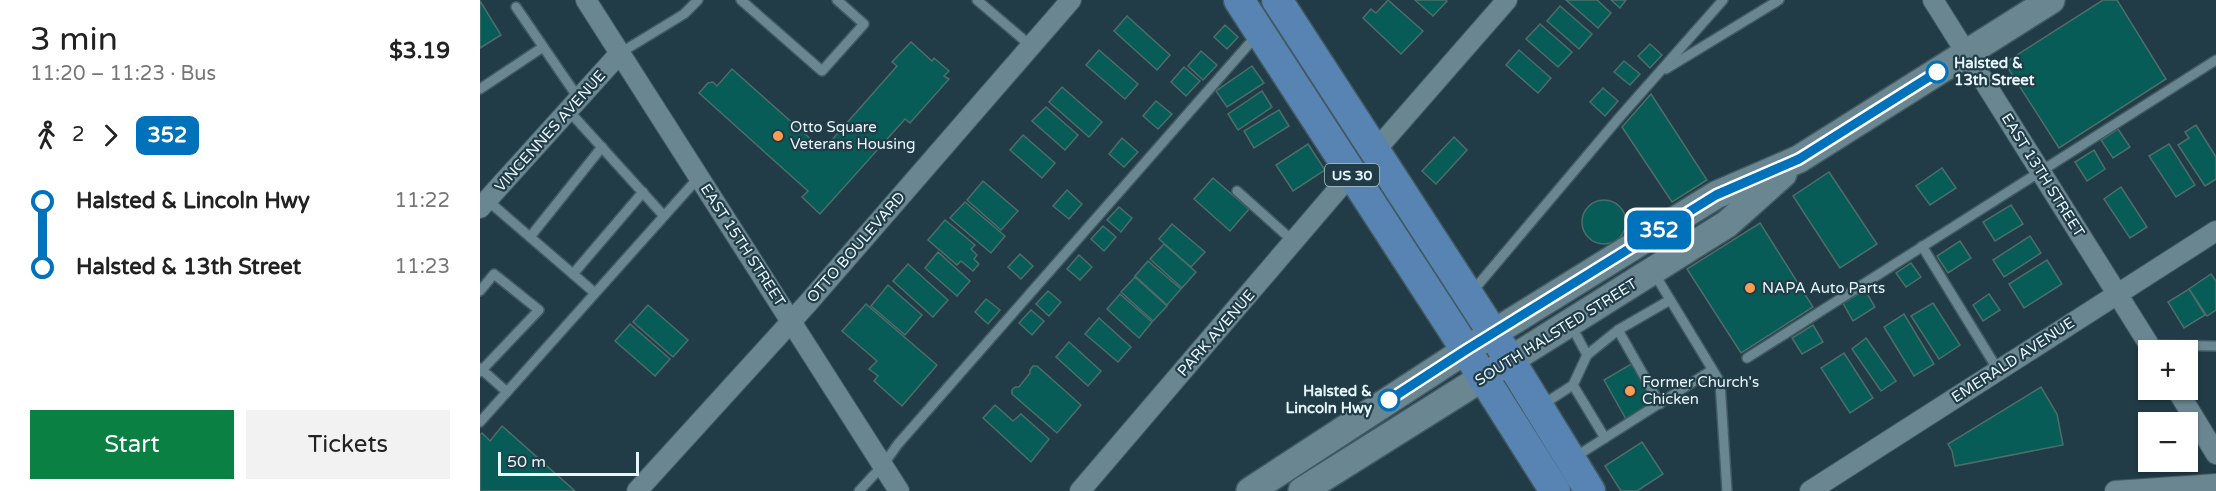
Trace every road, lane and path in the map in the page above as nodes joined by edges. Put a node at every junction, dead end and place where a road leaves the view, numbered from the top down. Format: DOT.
graph roads {
  1 [pos="586,0"];
  2 [pos="698,0"];
  3 [pos="741,0"];
  4 [pos="837,0"];
  5 [pos="978,0"];
  6 [pos="1071,0"];
  7 [pos="1239,0"];
  8 [pos="1508,0"];
  9 [pos="1723,0"];
  10 [pos="1779,0"];
  11 [pos="1933,0"];
  12 [pos="2051,0"];
  13 [pos="1283,3"];
  14 [pos="516,8"];
  15 [pos="1260,32"];
  16 [pos="543,46"];
  17 [pos="1031,46"];
  18 [pos="620,53"];
  19 [pos="1967,53"];
  20 [pos="2216,60"];
  21 [pos="1657,75"];
  22 [pos="480,88"];
  23 [pos="574,105"];
  24 [pos="602,147"];
  25 [pos="1375,151"];
  26 [pos="1799,159"];
  27 [pos="2041,171"];
  28 [pos="1352,174"];
  29 [pos="699,177"];
  30 [pos="1237,191"];
  31 [pos="643,192"];
  32 [pos="484,204"];
  33 [pos="664,216"];
  34 [pos="2216,231"];
  35 [pos="530,237"];
  36 [pos="1294,242"];
  37 [pos="1922,246"];
  38 [pos="1653,271"];
  39 [pos="573,274"];
  40 [pos="480,291"];
  41 [pos="595,293"];
  42 [pos="2117,293"];
  43 [pos="1469,296"];
  44 [pos="1670,300"];
  45 [pos="791,321"];
  46 [pos="1570,324"];
  47 [pos="1618,330"];
  48 [pos="1493,333"];
  49 [pos="2146,340"];
  50 [pos="2216,346"];
  51 [pos="2198,347"];
  52 [pos="1466,350"];
  53 [pos="1587,354"];
  54 [pos="1747,358"];
  55 [pos="1511,362"];
  56 [pos="481,370"];
  57 [pos="1712,370"];
  58 [pos="1998,370"];
  59 [pos="1484,378"];
  60 [pos="1573,385"];
  61 [pos="507,392"];
  62 [pos="2183,400"];
  63 [pos="1660,404"];
  64 [pos="1539,407"];
  65 [pos="480,422"];
  66 [pos="1605,438"];
  67 [pos="2216,454"];
  68 [pos="1571,459"];
  69 [pos="883,465"];
  70 [pos="1319,485"];
  71 [pos="2214,486"];
  72 [pos="2150,490"];
  73 [pos="637,491"];
  74 [pos="859,491"];
  75 [pos="899,491"];
  76 [pos="1080,491"];
  77 [pos="1250,491"];
  78 [pos="1555,491"];
  79 [pos="1590,491"];
  80 [pos="1727,491"];
  81 [pos="1810,491"];
  82 [pos="2115,491"];
  1 -- 18 [label="street, EAST 15TH STREET"];
  2 -- 18 [label="lane"];
  3 -- 4 [label="lane"];
  5 -- 17 [label="lane"];
  6 -- 17 [label="street, OTTO BOULEVARD"];
  7 -- 15 [label="main road, US 30"];
  8 -- 25 [label="street"];
  9 -- 21 [label="lane"];
  10 -- 21 [label="lane"];
  11 -- 19 [label="street, EAST 13TH STREET"];
  12 -- 19 [label="street, SOUTH HALSTED STREET"];
  13 -- 25 [label="main road, US 30"];
  14 -- 16 [label="lane"];
  15 -- 28 [label="main road, US 30"];
  15 -- 69 [label="lane"];
  16 -- 22 [label="lane"];
  16 -- 23 [label="lane"];
  17 -- 45 [label="street, OTTO BOULEVARD"];
  18 -- 23 [label="street, VINCENNES AVENUE"];
  18 -- 29 [label="street, EAST 15TH STREET"];
  19 -- 26 [label="street, SOUTH HALSTED STREET"];
  19 -- 27 [label="street, EAST 13TH STREET"];
  20 -- 27 [label="lane"];
  21 -- 43 [label="lane"];
  23 -- 24 [label="lane"];
  23 -- 32 [label="street, VINCENNES AVENUE"];
  24 -- 31 [label="lane"];
  24 -- 35 [label="lane"];
  25 -- 43 [label="main road, US 30"];
  26 -- 38 [label="street, SOUTH HALSTED STREET"];
  26 -- 48 [label="street, SOUTH HALSTED STREET"];
  27 -- 37 [label="lane"];
  27 -- 42 [label="street, EAST 13TH STREET"];
  28 -- 36 [label="street, PARK AVENUE"];
  28 -- 52 [label="main road, US 30"];
  29 -- 33 [label="lane"];
  29 -- 45 [label="street, EAST 15TH STREET"];
  30 -- 36 [label="lane"];
  31 -- 33 [label="lane"];
  31 -- 39 [label="lane"];
  32 -- 35 [label="lane"];
  33 -- 41 [label="lane"];
  34 -- 42 [label="street, EMERALD AVENUE"];
  35 -- 39 [label="lane"];
  36 -- 76 [label="street, PARK AVENUE"];
  37 -- 54 [label="lane"];
  37 -- 58 [label="lane"];
  38 -- 44 [label="lane"];
  38 -- 46 [label="street, SOUTH HALSTED STREET"];
  39 -- 41 [label="lane"];
  40 -- 56 [label="lane"];
  41 -- 61 [label="lane"];
  42 -- 49 [label="street, EAST 13TH STREET"];
  42 -- 58 [label="street, EMERALD AVENUE"];
  43 -- 48 [label="main road, US 30"];
  44 -- 47 [label="lane"];
  44 -- 57 [label="lane"];
  45 -- 69 [label="street, EAST 15TH STREET"];
  45 -- 73 [label="street, OTTO BOULEVARD"];
  46 -- 53 [label="lane"];
  46 -- 55 [label="street, SOUTH HALSTED STREET"];
  47 -- 53 [label="lane"];
  47 -- 63 [label="lane"];
  48 -- 52 [label="street, SOUTH HALSTED STREET"];
  48 -- 55 [label="main road, US 30"];
  50 -- 51 [label="lane"];
  52 -- 59 [label="main road, US 30"];
  52 -- 77 [label="street, SOUTH HALSTED STREET"];
  53 -- 60 [label="lane"];
  55 -- 59 [label="street, SOUTH HALSTED STREET"];
  55 -- 64 [label="main road, US 30"];
  56 -- 61 [label="lane"];
  57 -- 63 [label="lane"];
  57 -- 80 [label="lane"];
  58 -- 81 [label="street, EMERALD AVENUE"];
  59 -- 70 [label="street, SOUTH HALSTED STREET"];
  59 -- 78 [label="main road, US 30"];
  60 -- 64 [label="lane"];
  60 -- 66 [label="lane"];
  61 -- 65 [label="lane"];
  62 -- 67 [label="street"];
  63 -- 66 [label="lane"];
  64 -- 68 [label="main road, US 30"];
  66 -- 68 [label="lane"];
  68 -- 79 [label="main road, US 30"];
  69 -- 74 [label="lane"];
  69 -- 75 [label="street, EAST 15TH STREET"];
  71 -- 72 [label="street"];
  72 -- 82 [label="street"];
}
